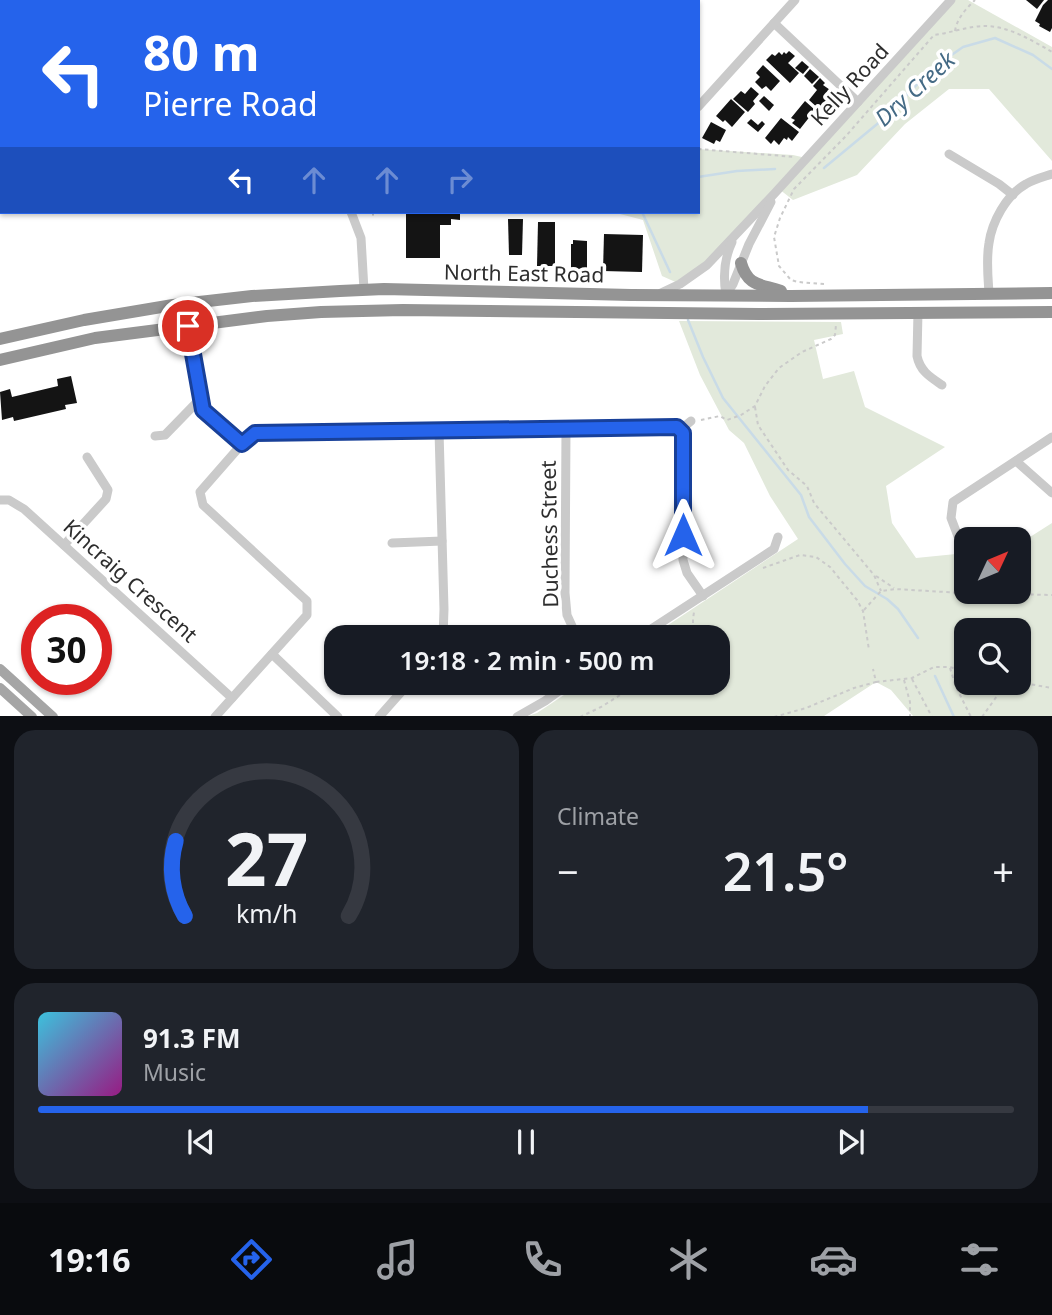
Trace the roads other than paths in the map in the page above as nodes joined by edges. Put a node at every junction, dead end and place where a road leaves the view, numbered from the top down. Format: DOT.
graph roads {
  1 [pos="795,0"];
  2 [pos="951,0"];
  3 [pos="774,23"];
  4 [pos="858,102"];
  5 [pos="700,105"];
  6 [pos="949,154"];
  7 [pos="1052,174"];
  8 [pos="774,194"];
  9 [pos="1013,195"];
  10 [pos="352,214"];
  11 [pos="737,232"];
  12 [pos="741,264"];
  13 [pos="365,290"];
  14 [pos="989,293"];
  15 [pos="1052,293"];
  16 [pos="657,294"];
  17 [pos="726,295"];
  18 [pos="791,296"];
  19 [pos="386,310"];
  20 [pos="345,311"];
  21 [pos="918,312"];
  22 [pos="970,312"];
  23 [pos="1008,312"];
  24 [pos="1052,312"];
  25 [pos="699,313"];
  26 [pos="758,314"];
  27 [pos="188,326"];
  28 [pos="0,339"];
  29 [pos="29,353"];
  30 [pos="0,360"];
  31 [pos="942,385"];
  32 [pos="201,398"];
  33 [pos="691,421"];
  34 [pos="566,429"];
  35 [pos="439,430"];
  36 [pos="680,430"];
  37 [pos="155,436"];
  38 [pos="1052,437"];
  39 [pos="242,444"];
  40 [pos="87,457"];
  41 [pos="1016,461"];
  42 [pos="1052,493"];
  43 [pos="0,500"];
  44 [pos="954,527"];
  45 [pos="778,537"];
  46 [pos="442,541"];
  47 [pos="392,543"];
  48 [pos="64,545"];
  49 [pos="703,596"];
  50 [pos="443,625"];
  51 [pos="572,625"];
  52 [pos="658,625"];
  53 [pos="272,654"];
  54 [pos="0,669"];
  55 [pos="0,688"];
  56 [pos="398,695"];
  57 [pos="553,695"];
  58 [pos="232,698"];
  59 [pos="32,716"];
  60 [pos="53,716"];
  61 [pos="215,716"];
  62 [pos="338,716"];
  63 [pos="379,716"];
  64 [pos="517,716"];
  1 -- 3 [label="street"];
  2 -- 4 [label="street, Kelly Road"];
  3 -- 4 [label="street"];
  3 -- 5 [label="street"];
  4 -- 8 [label="street, Kelly Road"];
  6 -- 9 [label="street"];
  7 -- 9 [label="street"];
  8 -- 11 [label="street, Kelly Road"];
  8 -- 12 [label="street, Kelly Road"];
  9 -- 14 [label="street"];
  10 -- 13 [label="street"];
  11 -- 16 [label="street, Kelly Road"];
  11 -- 17 [label="street, Kelly Road"];
  12 -- 17 [label="street, Kelly Road"];
  12 -- 18 [label="highway"];
  13 -- 16 [label="highway, North East Road"];
  13 -- 19 [label="highway"];
  13 -- 20 [label="highway"];
  13 -- 28 [label="highway, North East Road"];
  14 -- 15 [label="highway, North East Road"];
  14 -- 18 [label="highway, North East Road"];
  14 -- 22 [label="highway"];
  14 -- 23 [label="highway"];
  16 -- 17 [label="highway, North East Road"];
  17 -- 18 [label="highway, North East Road"];
  17 -- 25 [label="highway"];
  17 -- 26 [label="highway"];
  19 -- 20 [label="highway, North East Road"];
  19 -- 25 [label="highway, North East Road"];
  20 -- 27 [label="highway, North East Road"];
  21 -- 22 [label="highway, North East Road"];
  21 -- 26 [label="highway, North East Road"];
  21 -- 31 [label="street"];
  22 -- 23 [label="highway, North East Road"];
  23 -- 24 [label="highway, North East Road"];
  25 -- 26 [label="highway, North East Road"];
  27 -- 29 [label="highway, North East Road"];
  27 -- 32 [label="street"];
  28 -- 29 [label="highway"];
  29 -- 30 [label="highway, North East Road"];
  32 -- 37 [label="street"];
  32 -- 39 [label="street"];
  33 -- 36 [label="street"];
  34 -- 35 [label="street"];
  34 -- 36 [label="street"];
  34 -- 51 [label="street, Duchess Street"];
  35 -- 39 [label="street"];
  35 -- 46 [label="street"];
  36 -- 49 [label="street"];
  38 -- 41 [label="street"];
  39 -- 53 [label="street"];
  40 -- 48 [label="street"];
  41 -- 42 [label="street"];
  41 -- 44 [label="street"];
  43 -- 48 [label="street, Kincraig Crescent"];
  45 -- 49 [label="street"];
  46 -- 47 [label="street"];
  46 -- 50 [label="street"];
  48 -- 58 [label="street, Kincraig Crescent"];
  49 -- 52 [label="street"];
  53 -- 58 [label="street"];
  53 -- 62 [label="street"];
  54 -- 60 [label="main road"];
  55 -- 59 [label="main road"];
  56 -- 63 [label="street"];
  57 -- 64 [label="street"];
  58 -- 61 [label="street"];
}
